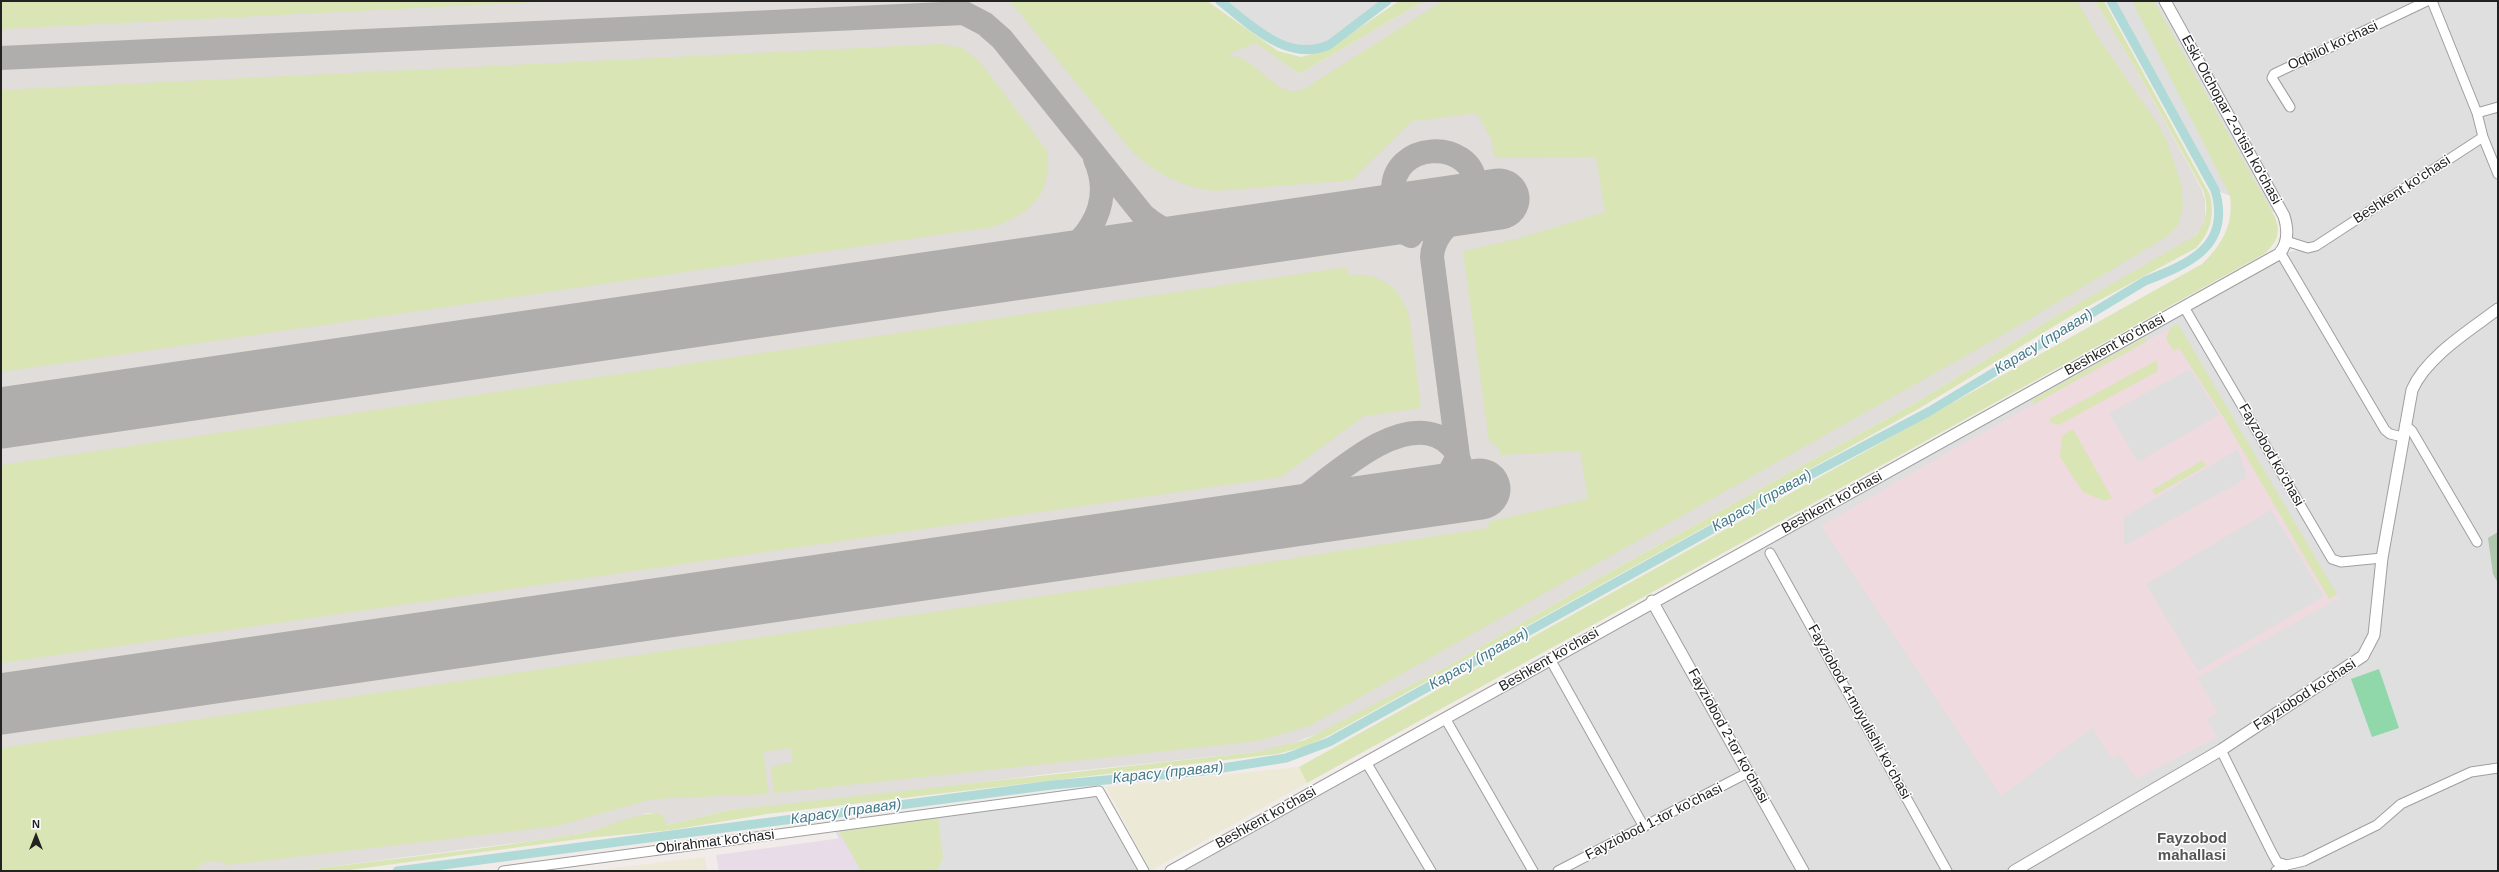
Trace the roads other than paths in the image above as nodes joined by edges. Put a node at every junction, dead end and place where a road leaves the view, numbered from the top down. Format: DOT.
graph roads {
  1 [pos="2427,1"];
  2 [pos="2432,1"];
  3 [pos="2169,2"];
  4 [pos="2290,107"];
  5 [pos="2498,107"];
  6 [pos="2477,112"];
  7 [pos="2483,137"];
  8 [pos="2498,174"];
  9 [pos="2286,241"];
  10 [pos="2280,252"];
  11 [pos="2184,307"];
  12 [pos="2497,312"];
  13 [pos="2405,425"];
  14 [pos="2403,437"];
  15 [pos="2477,542"];
  16 [pos="1770,553"];
  17 [pos="2382,558"];
  18 [pos="1652,601"];
  19 [pos="1550,659"];
  20 [pos="1445,718"];
  21 [pos="2221,750"];
  22 [pos="1366,762"];
  23 [pos="2498,768"];
  24 [pos="1749,772"];
  25 [pos="1644,827"];
  26 [pos="2304,861"];
  27 [pos="2287,865"];
  28 [pos="503,871"];
  29 [pos="1144,871"];
  30 [pos="1171,871"];
  31 [pos="1431,871"];
  32 [pos="1533,871"];
  33 [pos="1558,871"];
  34 [pos="1803,871"];
  35 [pos="1947,871"];
  36 [pos="2014,871"];
  37 [pos="2276,871"];
  38 [pos="2307,871"];
  1 -- 4 [label="street, Oqbilol ko'chasi"];
  2 -- 6 [label="street"];
  3 -- 9 [label="street, Eski Otchopar 2-o'tish ko'chasi"];
  5 -- 6 [label="street"];
  6 -- 7 [label="street"];
  7 -- 8 [label="street"];
  7 -- 9 [label="street, Beshkent ko'chasi"];
  9 -- 10 [label="street"];
  10 -- 11 [label="street, Beshkent ko'chasi"];
  10 -- 14 [label="street"];
  11 -- 17 [label="street, Fayzobod ko'chasi"];
  11 -- 18 [label="street, Beshkent ko'chasi"];
  12 -- 13 [label="street, Fayziobod ko'chasi"];
  13 -- 14 [label="street, Fayziobod ko'chasi"];
  13 -- 15 [label="street"];
  14 -- 17 [label="street, Fayziobod ko'chasi"];
  16 -- 35 [label="street, Fayziobod 4-muyulishli koʻchasi"];
  17 -- 21 [label="street, Fayziobod ko'chasi"];
  18 -- 19 [label="street, Beshkent ko'chasi"];
  18 -- 24 [label="street, Fayziobod 2-tor ko'chasi"];
  19 -- 20 [label="street, Beshkent ko'chasi"];
  19 -- 25 [label="street"];
  20 -- 22 [label="street, Beshkent ko'chasi"];
  20 -- 32 [label="street"];
  21 -- 27 [label="street"];
  21 -- 36 [label="street, Fayziobod ko'chasi"];
  22 -- 30 [label="street, Beshkent ko'chasi"];
  22 -- 31 [label="street"];
  23 -- 26 [label="street"];
  24 -- 25 [label="street, Fayziobod 1-tor ko'chasi"];
  24 -- 34 [label="street, Fayziobod 2-tor ko'chasi"];
  25 -- 33 [label="street, Fayziobod 1-tor ko'chasi"];
  26 -- 27 [label="street"];
  26 -- 38 [label="street"];
  27 -- 37 [label="street"];
  28 -- 29 [label="street, Obirahmat ko'chasi"];
}
